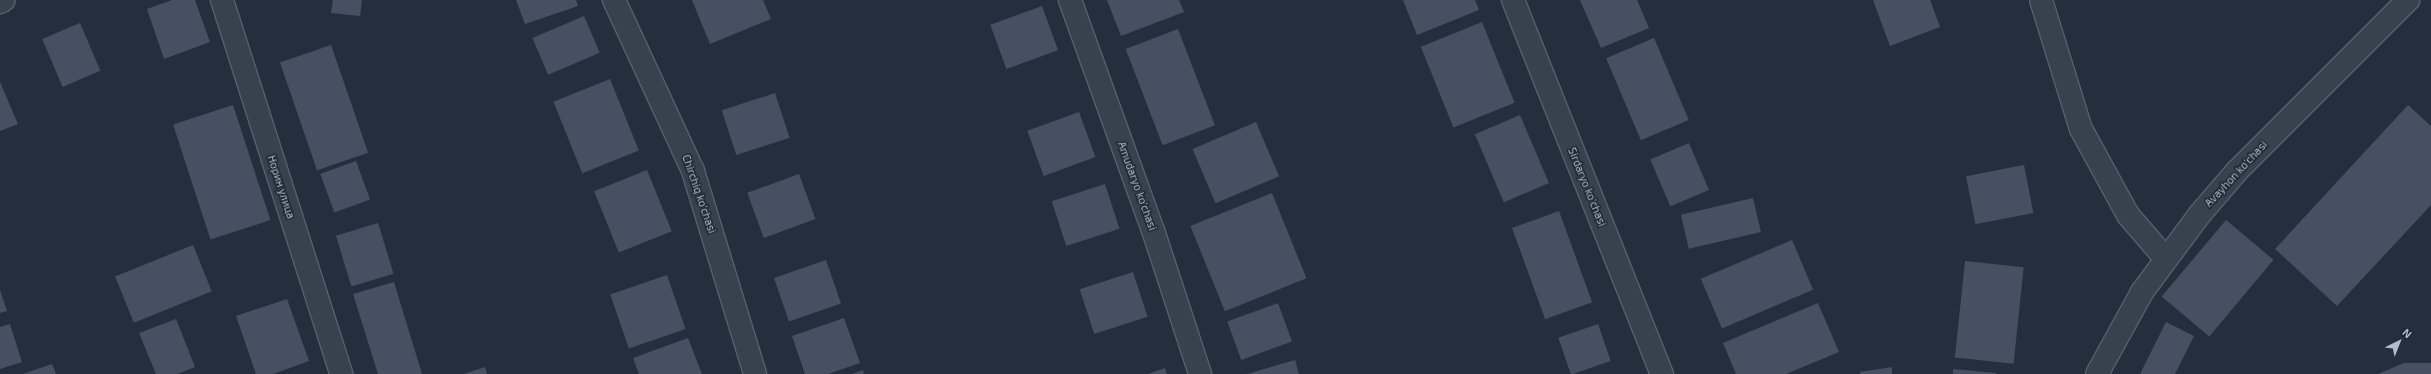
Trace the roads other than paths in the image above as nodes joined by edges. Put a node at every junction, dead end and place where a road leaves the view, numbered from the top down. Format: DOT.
graph roads {
  1 [pos="4,0"];
  2 [pos="222,0"];
  3 [pos="614,0"];
  4 [pos="1070,0"];
  5 [pos="1513,0"];
  6 [pos="2041,0"];
  7 [pos="2408,0"];
  8 [pos="0,2"];
  9 [pos="2165,258"];
  10 [pos="341,374"];
  11 [pos="755,374"];
  12 [pos="1200,374"];
  13 [pos="1662,374"];
  14 [pos="2097,374"];
  1 -- 8 [label="street"];
  2 -- 10 [label="street, Норин улица"];
  3 -- 11 [label="street, Chirchiq ko'chasi"];
  4 -- 12 [label="street, Amudaryo ko'chasi"];
  5 -- 13 [label="street, Sirdaryo ko'chasi"];
  6 -- 9 [label="street"];
  7 -- 9 [label="street, Avayhon ko'chasi"];
  9 -- 14 [label="street, Avayhon ko'chasi"];
}
